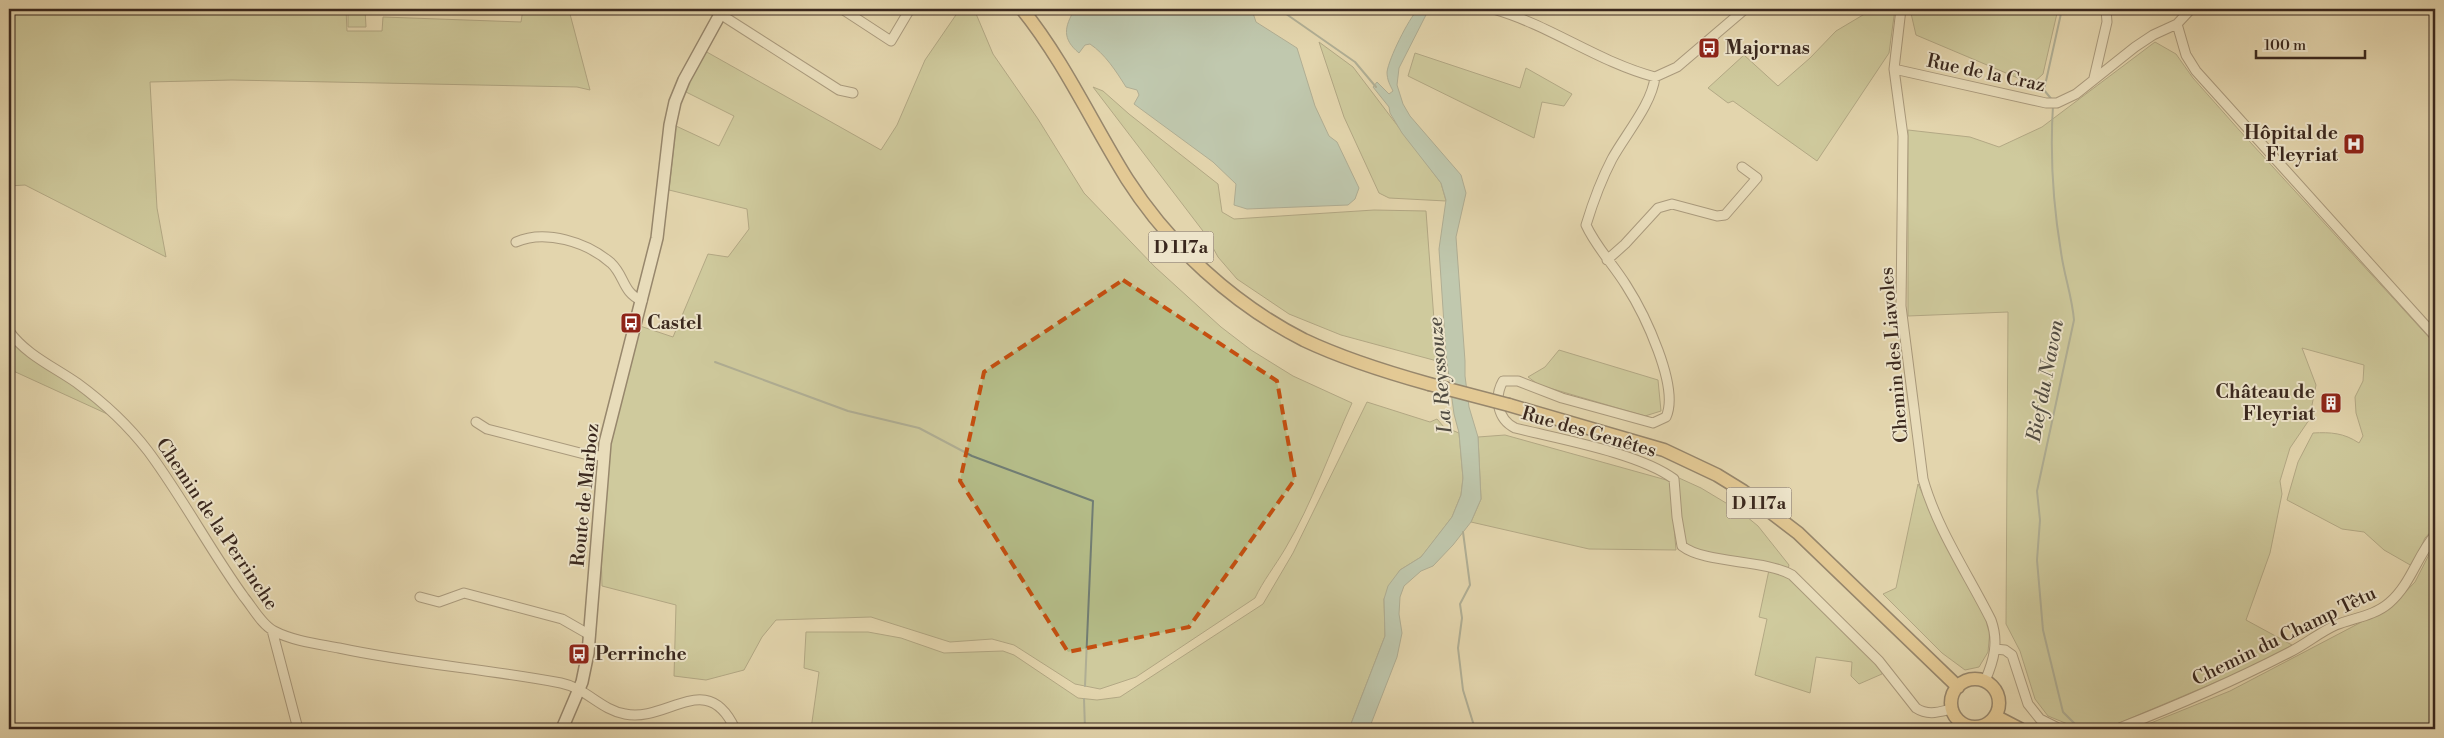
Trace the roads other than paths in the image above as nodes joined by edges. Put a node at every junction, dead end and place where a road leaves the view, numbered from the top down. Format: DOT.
graph roads {
  1 [pos="842,9"];
  2 [pos="910,9"];
  3 [pos="1022,9"];
  4 [pos="1493,9"];
  5 [pos="1745,9"];
  6 [pos="1901,9"];
  7 [pos="2106,9"];
  8 [pos="2191,9"];
  9 [pos="721,12"];
  10 [pos="2177,24"];
  11 [pos="1894,69"];
  12 [pos="1655,77"];
  13 [pos="2094,78"];
  14 [pos="853,93"];
  15 [pos="1742,167"];
  16 [pos="516,242"];
  17 [pos="1607,260"];
  18 [pos="642,301"];
  19 [pos="9,332"];
  20 [pos="2435,336"];
  21 [pos="476,422"];
  22 [pos="603,456"];
  23 [pos="2435,534"];
  24 [pos="420,597"];
  25 [pos="272,630"];
  26 [pos="590,635"];
  27 [pos="1995,649"];
  28 [pos="1985,681"];
  29 [pos="1958,686"];
  30 [pos="580,689"];
  31 [pos="1952,709"];
  32 [pos="1995,716"];
  33 [pos="1966,727"];
  34 [pos="298,729"];
  35 [pos="424,729"];
  36 [pos="438,729"];
  37 [pos="562,729"];
  38 [pos="735,729"];
  39 [pos="2020,729"];
  40 [pos="2060,729"];
  41 [pos="2117,729"];
  1 -- 2 [label="street"];
  3 -- 29 [label="main road, D 117a, bridge"];
  4 -- 12 [label="street"];
  5 -- 12 [label="street"];
  6 -- 11 [label="street, Chemin des Liavoles"];
  7 -- 13 [label="street"];
  8 -- 10 [label="street, Rue de la Craz"];
  9 -- 14 [label="street"];
  9 -- 18 [label="main road, Route de Marboz"];
  10 -- 13 [label="street, Rue de la Craz"];
  10 -- 20 [label="street"];
  11 -- 13 [label="street, Rue de la Craz"];
  11 -- 27 [label="street, Chemin des Liavoles"];
  12 -- 17 [label="street, Rue des Genêtes"];
  15 -- 17 [label="street"];
  16 -- 18 [label="street"];
  17 -- 31 [label="street, Rue des Genêtes"];
  18 -- 22 [label="main road, Route de Marboz"];
  19 -- 25 [label="street, Chemin de la Perrinche"];
  21 -- 22 [label="street"];
  22 -- 26 [label="main road, Route de Marboz"];
  23 -- 41 [label="street, Chemin du Champ Têtu"];
  24 -- 26 [label="street"];
  25 -- 30 [label="street, Chemin de la Perrinche"];
  25 -- 34 [label="street"];
  26 -- 30 [label="main road, Route de Marboz"];
  27 -- 28 [label="street, Chemin des Liavoles"];
  27 -- 40 [label="street"];
  28 -- 29 [label="main road"];
  28 -- 32 [label="main road"];
  29 -- 31 [label="main road"];
  30 -- 37 [label="main road, Route de Marboz"];
  30 -- 38 [label="street, Chemin de la Perrinche"];
  31 -- 33 [label="main road"];
  32 -- 33 [label="main road"];
  32 -- 39 [label="main road"];
  35 -- 36 [label="street"];
}
